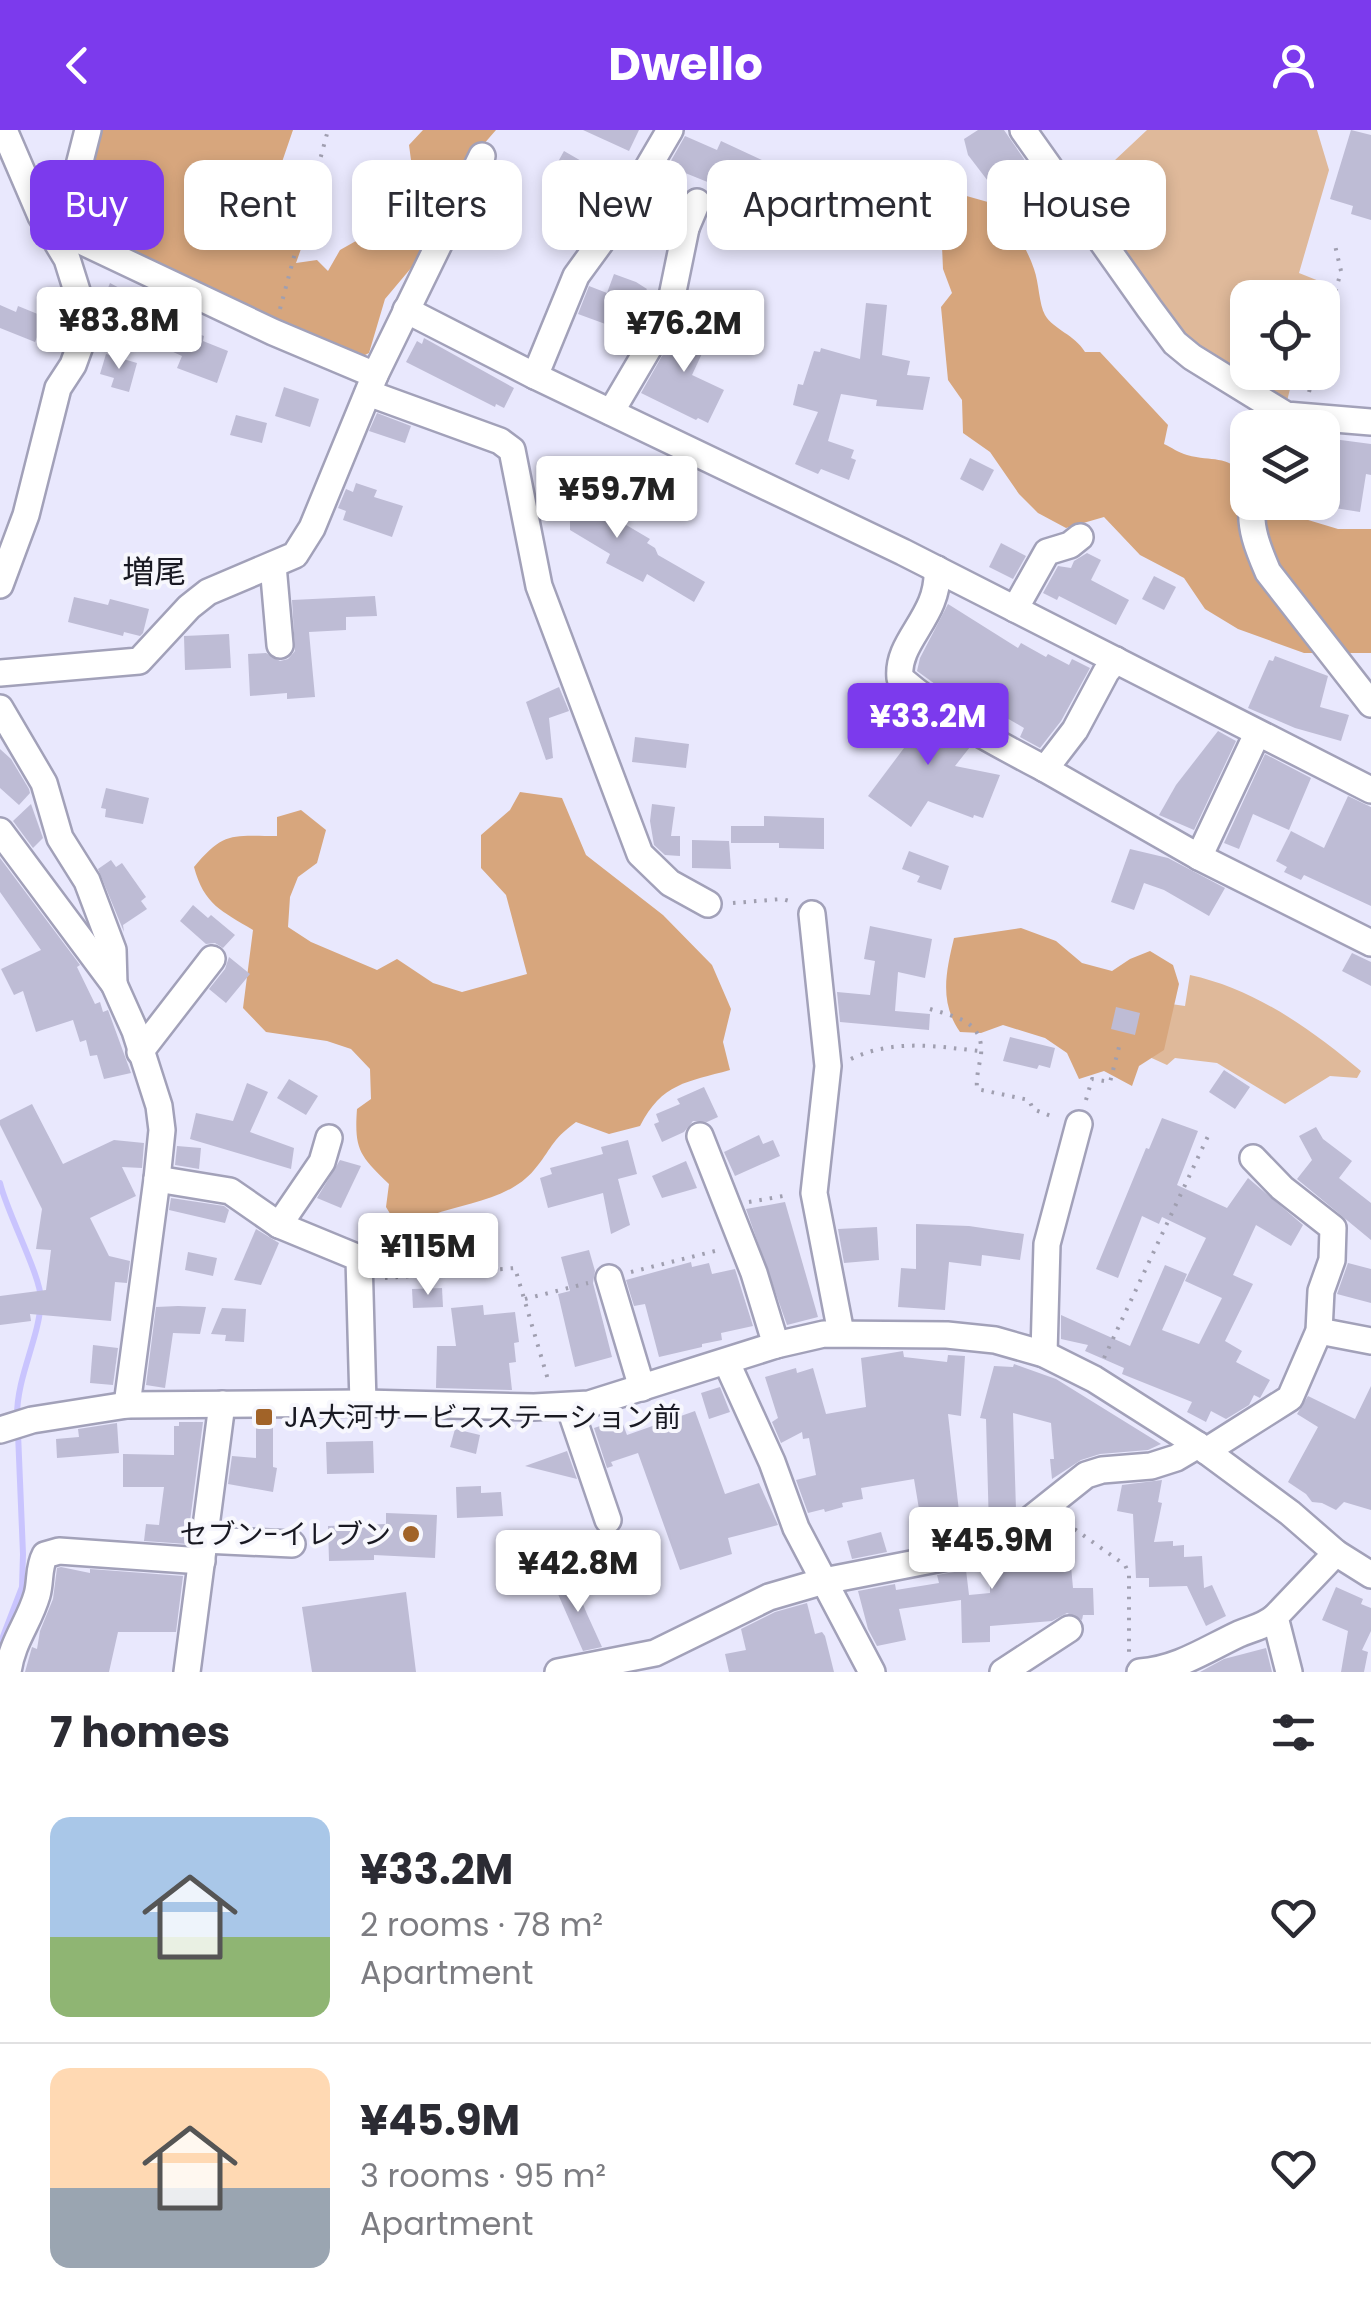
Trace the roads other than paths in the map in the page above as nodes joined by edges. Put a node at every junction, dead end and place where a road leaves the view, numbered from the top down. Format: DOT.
graph roads {
  1 [pos="4,130"];
  2 [pos="88,130"];
  3 [pos="670,130"];
  4 [pos="1022,130"];
  5 [pos="482,156"];
  6 [pos="78,160"];
  7 [pos="652,160"];
  8 [pos="30,181"];
  9 [pos="697,202"];
  10 [pos="687,226"];
  11 [pos="64,250"];
  12 [pos="101,250"];
  13 [pos="594,250"];
  14 [pos="681,250"];
  15 [pos="406,310"];
  16 [pos="536,376"];
  17 [pos="372,384"];
  18 [pos="1267,410"];
  19 [pos="611,412"];
  20 [pos="1340,422"];
  21 [pos="1371,422"];
  22 [pos="1252,520"];
  23 [pos="1080,537"];
  24 [pos="274,565"];
  25 [pos="938,570"];
  26 [pos="0,585"];
  27 [pos="1016,609"];
  28 [pos="280,646"];
  29 [pos="1116,660"];
  30 [pos="0,673"];
  31 [pos="1371,704"];
  32 [pos="0,708"];
  33 [pos="1256,734"];
  34 [pos="1045,769"];
  35 [pos="1371,790"];
  36 [pos="0,830"];
  37 [pos="1199,857"];
  38 [pos="708,904"];
  39 [pos="812,914"];
  40 [pos="1371,943"];
  41 [pos="212,959"];
  42 [pos="114,984"];
  43 [pos="140,1052"];
  44 [pos="1079,1124"];
  45 [pos="700,1136"];
  46 [pos="329,1138"];
  47 [pos="1253,1158"];
  48 [pos="157,1179"];
  49 [pos="278,1225"];
  50 [pos="609,1278"];
  51 [pos="1319,1331"];
  52 [pos="840,1332"];
  53 [pos="1371,1341"];
  54 [pos="776,1345"];
  55 [pos="1044,1354"];
  56 [pos="726,1363"];
  57 [pos="642,1388"];
  58 [pos="363,1403"];
  59 [pos="222,1404"];
  60 [pos="128,1406"];
  61 [pos="562,1407"];
  62 [pos="0,1430"];
  63 [pos="1202,1448"];
  64 [pos="608,1520"];
  65 [pos="292,1544"];
  66 [pos="203,1550"];
  67 [pos="1336,1553"];
  68 [pos="1371,1575"];
  69 [pos="824,1581"];
  70 [pos="1275,1617"];
  71 [pos="1069,1629"];
  72 [pos="1135,1663"];
  73 [pos="572,1671"];
  74 [pos="8,1672"];
  75 [pos="187,1672"];
  76 [pos="872,1672"];
  77 [pos="1003,1672"];
  78 [pos="1289,1672"];
  1 -- 8 [label="street"];
  2 -- 6 [label="street"];
  3 -- 7 [label="street"];
  4 -- 18 [label="street"];
  5 -- 15 [label="street"];
  9 -- 10 [label="street"];
  11 -- 26 [label="street"];
  12 -- 17 [label="street"];
  13 -- 16 [label="street"];
  14 -- 19 [label="street"];
  15 -- 16 [label="street"];
  15 -- 17 [label="street"];
  16 -- 19 [label="street"];
  17 -- 24 [label="street"];
  17 -- 38 [label="street"];
  19 -- 25 [label="street"];
  20 -- 21 [label="street"];
  22 -- 31 [label="street"];
  23 -- 27 [label="street"];
  24 -- 28 [label="street"];
  24 -- 30 [label="street"];
  25 -- 27 [label="street"];
  25 -- 34 [label="street"];
  27 -- 29 [label="street"];
  29 -- 33 [label="street"];
  29 -- 34 [label="street"];
  32 -- 42 [label="street"];
  33 -- 35 [label="street"];
  33 -- 37 [label="street"];
  34 -- 37 [label="street"];
  36 -- 42 [label="street"];
  37 -- 40 [label="street"];
  39 -- 52 [label="street"];
  41 -- 43 [label="street"];
  42 -- 43 [label="street"];
  43 -- 48 [label="street"];
  44 -- 55 [label="street"];
  45 -- 54 [label="street"];
  46 -- 49 [label="street"];
  47 -- 51 [label="street"];
  48 -- 49 [label="street"];
  48 -- 60 [label="street"];
  49 -- 58 [label="street"];
  50 -- 57 [label="street"];
  51 -- 53 [label="street"];
  51 -- 63 [label="street"];
  52 -- 54 [label="street"];
  52 -- 55 [label="street"];
  54 -- 56 [label="street"];
  55 -- 63 [label="street"];
  56 -- 57 [label="street"];
  56 -- 69 [label="street"];
  57 -- 61 [label="street"];
  58 -- 59 [label="street"];
  58 -- 61 [label="street"];
  59 -- 60 [label="street"];
  59 -- 66 [label="street"];
  60 -- 62 [label="street"];
  61 -- 64 [label="street"];
  63 -- 67 [label="street"];
  63 -- 69 [label="street"];
  65 -- 66 [label="street"];
  66 -- 74 [label="street"];
  66 -- 75 [label="street"];
  67 -- 68 [label="street"];
  67 -- 70 [label="street"];
  69 -- 73 [label="street"];
  69 -- 76 [label="street"];
  70 -- 72 [label="street"];
  70 -- 78 [label="street"];
  71 -- 77 [label="street"];
}
